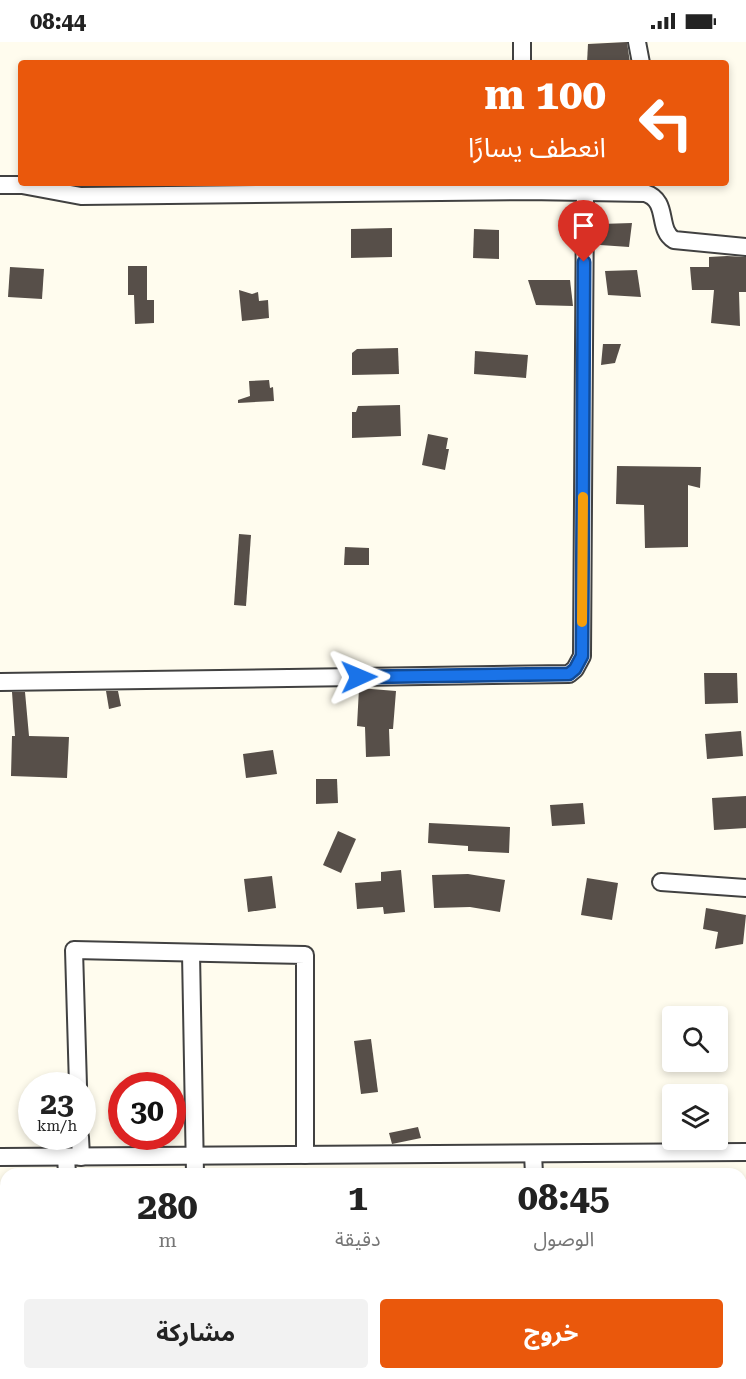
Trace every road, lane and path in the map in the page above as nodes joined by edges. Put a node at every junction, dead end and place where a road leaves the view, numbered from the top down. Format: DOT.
graph roads {
  1 [pos="522,42"];
  2 [pos="637,42"];
  3 [pos="522,60"];
  4 [pos="640,60"];
  5 [pos="0,185"];
  6 [pos="18,185"];
  7 [pos="27,186"];
  8 [pos="527,187"];
  9 [pos="585,193"];
  10 [pos="746,247"];
  11 [pos="0,682"];
  12 [pos="661,882"];
  13 [pos="746,888"];
  14 [pos="191,953"];
  15 [pos="78,1072"];
  16 [pos="76,1150"];
  17 [pos="746,1152"];
  18 [pos="534,1154"];
  19 [pos="305,1155"];
  20 [pos="195,1156"];
  21 [pos="0,1157"];
  22 [pos="74,1157"];
  23 [pos="69,1168"];
  24 [pos="195,1168"];
  25 [pos="534,1168"];
  1 -- 3 [label="street"];
  2 -- 4 [label="street"];
  5 -- 6 [label="street"];
  7 -- 8 [label="street"];
  8 -- 9 [label="street"];
  9 -- 10 [label="street"];
  9 -- 11 [label="street"];
  12 -- 13 [label="street"];
  14 -- 15 [label="street"];
  14 -- 19 [label="street"];
  14 -- 20 [label="street"];
  16 -- 22 [label="street"];
  17 -- 18 [label="street"];
  18 -- 19 [label="street"];
  18 -- 25 [label="street"];
  19 -- 20 [label="street"];
  20 -- 22 [label="street"];
  20 -- 24 [label="street"];
  21 -- 22 [label="street"];
  22 -- 23 [label="street"];
}
